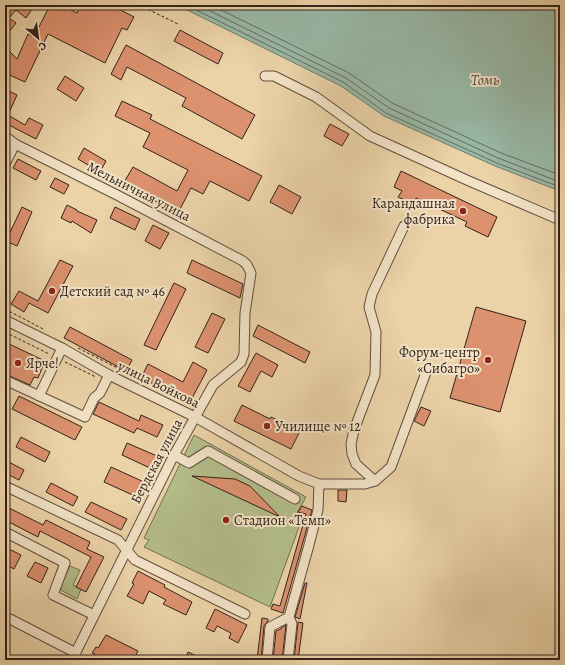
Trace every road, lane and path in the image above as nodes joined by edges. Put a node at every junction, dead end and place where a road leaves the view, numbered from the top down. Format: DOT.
graph roads {
  1 [pos="139,5"];
  2 [pos="178,24"];
  3 [pos="265,76"];
  4 [pos="5,136"];
  5 [pos="15,144"];
  6 [pos="5,164"];
  7 [pos="560,220"];
  8 [pos="404,226"];
  9 [pos="251,278"];
  10 [pos="5,309"];
  11 [pos="5,320"];
  12 [pos="44,330"];
  13 [pos="76,347"];
  14 [pos="62,348"];
  15 [pos="428,367"];
  16 [pos="109,375"];
  17 [pos="5,380"];
  18 [pos="39,396"];
  19 [pos="197,413"];
  20 [pos="174,455"];
  21 [pos="375,481"];
  22 [pos="319,484"];
  23 [pos="5,486"];
  24 [pos="295,499"];
  25 [pos="5,532"];
  26 [pos="126,550"];
  27 [pos="245,614"];
  28 [pos="94,615"];
  29 [pos="289,617"];
  30 [pos="10,620"];
  31 [pos="74,657"];
  32 [pos="267,660"];
  33 [pos="288,660"];
  1 -- 2 [label="path"];
  3 -- 7 [label="street"];
  4 -- 5 [label="street, Мельничная улица"];
  5 -- 6 [label="street"];
  5 -- 9 [label="street, Мельничная улица"];
  8 -- 21 [label="street"];
  9 -- 19 [label="street, Бердская улица"];
  10 -- 12 [label="path"];
  11 -- 14 [label="street, улица Войкова"];
  13 -- 19 [label="path"];
  14 -- 16 [label="street, улица Войкова"];
  14 -- 18 [label="street"];
  15 -- 21 [label="street"];
  16 -- 18 [label="street"];
  16 -- 19 [label="street, улица Войкова"];
  17 -- 18 [label="street"];
  19 -- 20 [label="street, Бердская улица"];
  19 -- 22 [label="street, улица Войкова"];
  20 -- 24 [label="street"];
  20 -- 26 [label="street, Бердская улица"];
  21 -- 22 [label="street"];
  22 -- 29 [label="street"];
  23 -- 26 [label="street"];
  25 -- 28 [label="street"];
  26 -- 27 [label="street"];
  26 -- 28 [label="street, Бердская улица"];
  28 -- 31 [label="street, Бердская улица"];
  29 -- 32 [label="street"];
  29 -- 33 [label="street"];
  30 -- 31 [label="street"];
}
